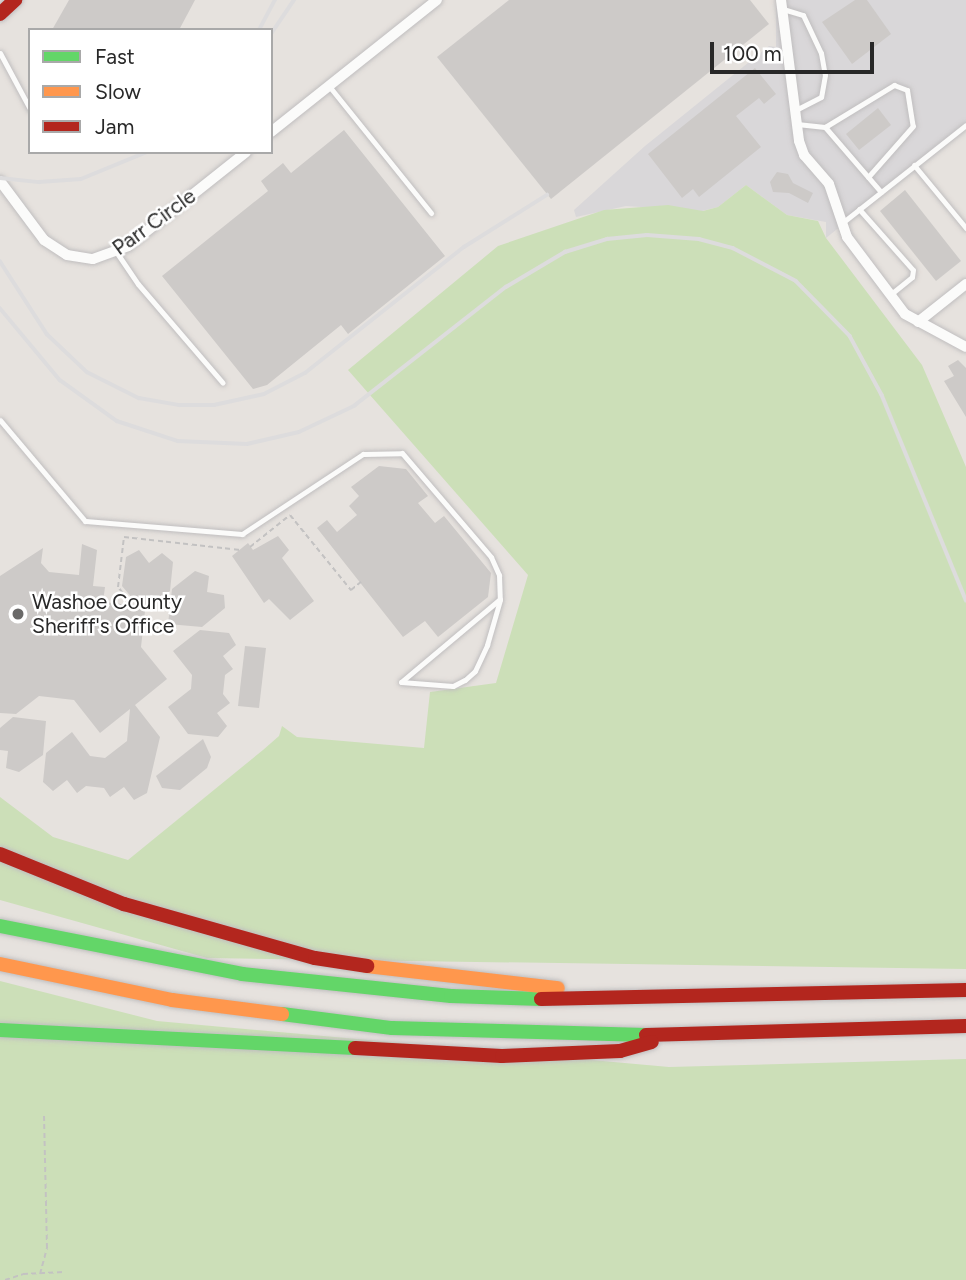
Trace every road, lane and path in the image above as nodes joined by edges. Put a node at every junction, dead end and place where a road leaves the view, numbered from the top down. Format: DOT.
graph roads {
  1 [pos="16,0"];
  2 [pos="437,0"];
  3 [pos="782,5"];
  4 [pos="0,14"];
  5 [pos="0,53"];
  6 [pos="329,86"];
  7 [pos="28,105"];
  8 [pos="795,110"];
  9 [pos="797,124"];
  10 [pos="966,125"];
  11 [pos="825,127"];
  12 [pos="273,130"];
  13 [pos="243,154"];
  14 [pos="914,165"];
  15 [pos="868,177"];
  16 [pos="0,181"];
  17 [pos="881,192"];
  18 [pos="859,209"];
  19 [pos="431,213"];
  20 [pos="842,223"];
  21 [pos="966,228"];
  22 [pos="117,253"];
  23 [pos="966,285"];
  24 [pos="890,296"];
  25 [pos="918,323"];
  26 [pos="966,347"];
  27 [pos="223,383"];
  28 [pos="0,420"];
  29 [pos="250,547"];
  30 [pos="240,550"];
  31 [pos="361,582"];
  32 [pos="500,600"];
  33 [pos="133,606"];
  34 [pos="0,854"];
  35 [pos="0,926"];
  36 [pos="0,964"];
  37 [pos="966,990"];
  38 [pos="619,999"];
  39 [pos="966,1026"];
  40 [pos="0,1030"];
  41 [pos="674,1036"];
  42 [pos="44,1112"];
  43 [pos="64,1272"];
  44 [pos="40,1274"];
  45 [pos="5,1280"];
  1 -- 4 [label="main road"];
  2 -- 6 [label="street"];
  3 -- 8 [label="street"];
  3 -- 8 [label="lane"];
  5 -- 7 [label="lane"];
  6 -- 12 [label="street"];
  6 -- 19 [label="lane"];
  8 -- 9 [label="street"];
  9 -- 11 [label="lane"];
  9 -- 20 [label="street"];
  10 -- 14 [label="lane"];
  11 -- 15 [label="lane"];
  11 -- 15 [label="lane"];
  13 -- 22 [label="street, Parr Circle"];
  14 -- 17 [label="lane"];
  14 -- 21 [label="lane"];
  15 -- 17 [label="lane"];
  16 -- 22 [label="street, Parr Circle"];
  17 -- 18 [label="lane"];
  18 -- 20 [label="lane"];
  18 -- 24 [label="lane"];
  20 -- 24 [label="street"];
  22 -- 27 [label="lane"];
  23 -- 25 [label="street"];
  24 -- 25 [label="street"];
  25 -- 26 [label="street"];
  28 -- 32 [label="lane"];
  29 -- 31 [label="path"];
  30 -- 33 [label="path"];
  32 -- 32 [label="lane"];
  34 -- 38 [label="main road"];
  35 -- 38 [label="main road"];
  36 -- 41 [label="main road"];
  37 -- 38 [label="main road"];
  39 -- 41 [label="main road"];
  40 -- 41 [label="main road"];
  42 -- 44 [label="path"];
  43 -- 44 [label="path"];
  44 -- 45 [label="path"];
}
